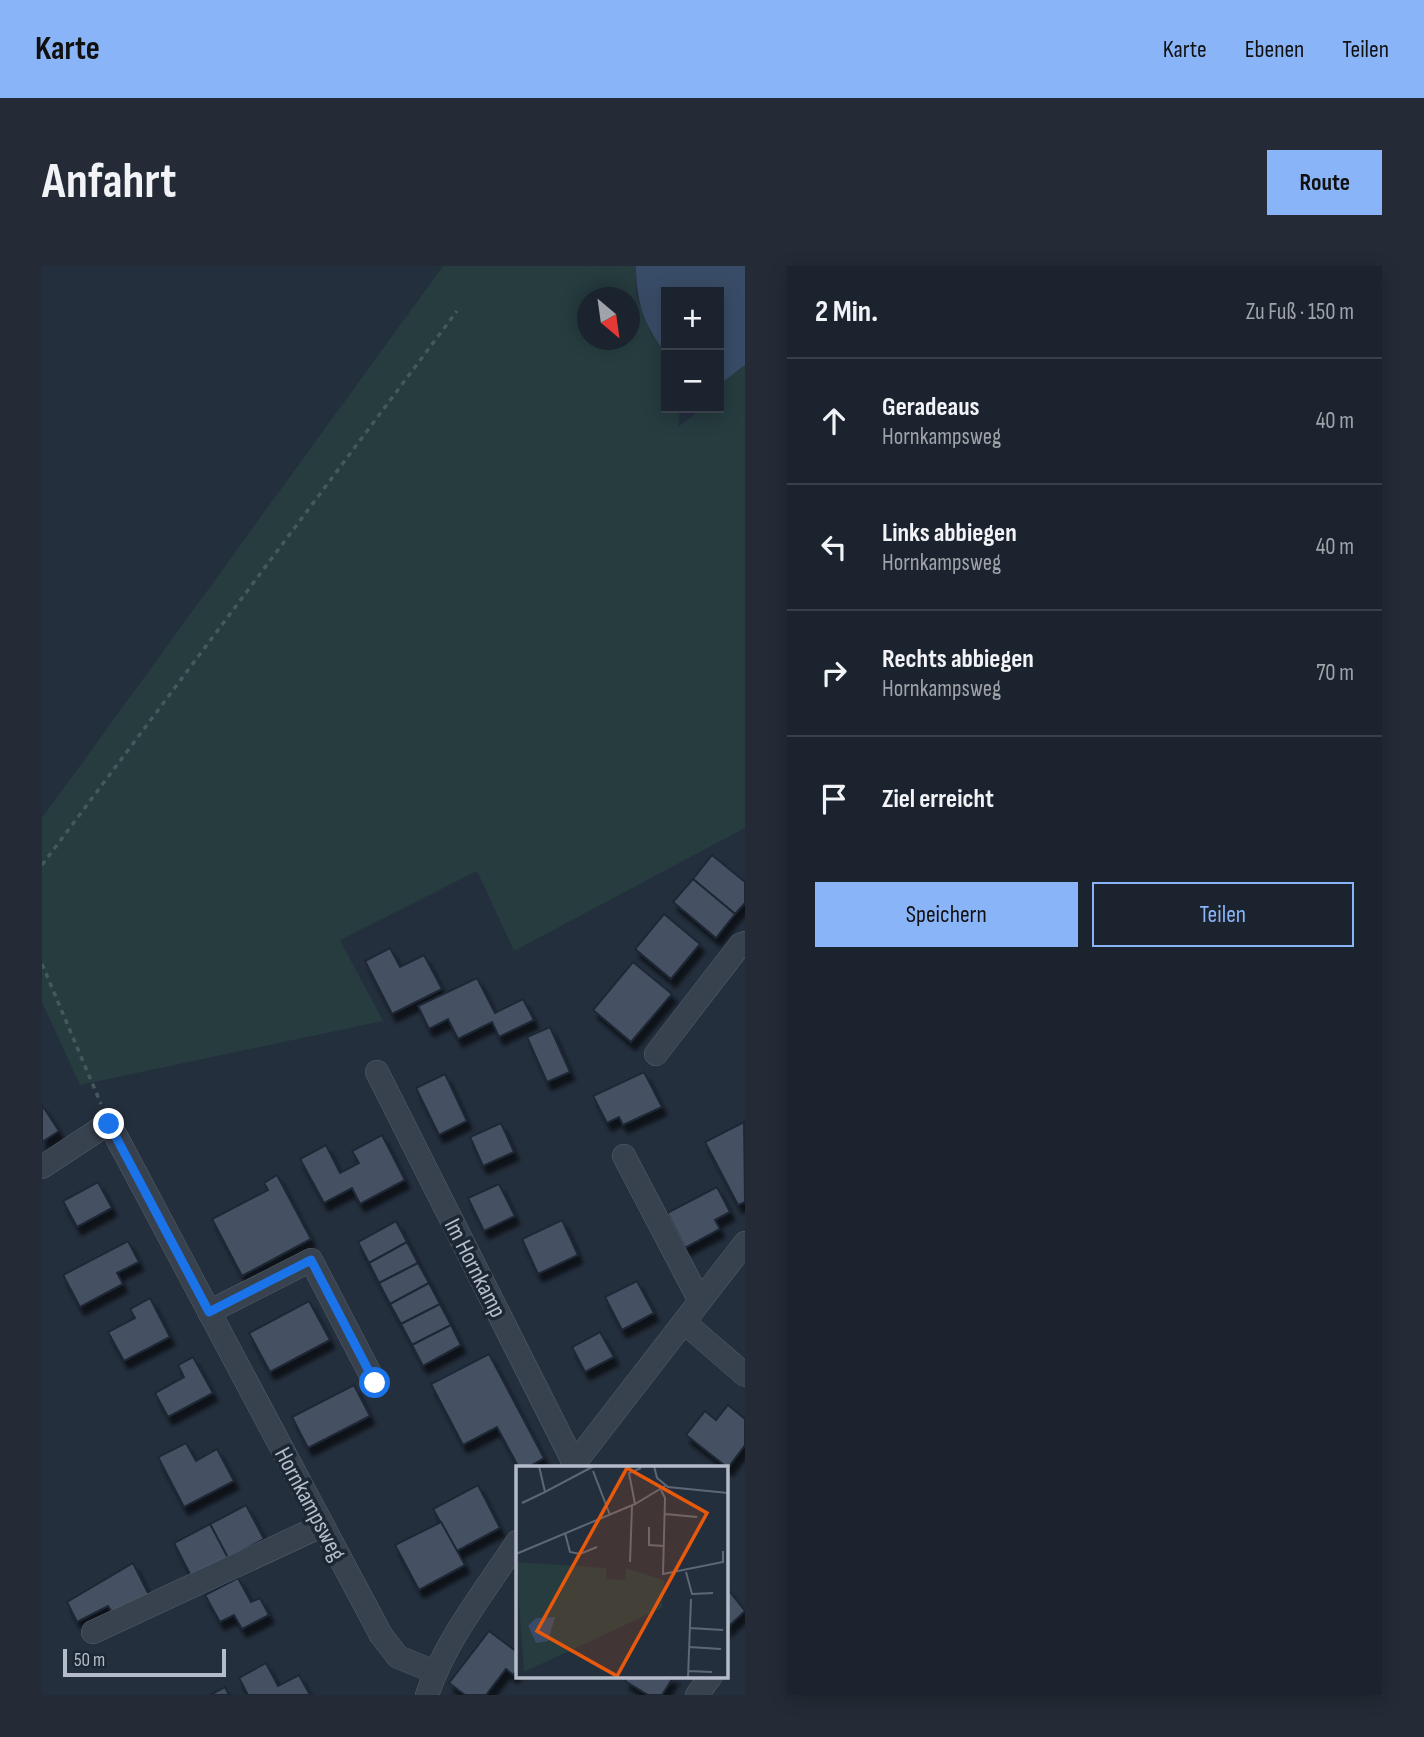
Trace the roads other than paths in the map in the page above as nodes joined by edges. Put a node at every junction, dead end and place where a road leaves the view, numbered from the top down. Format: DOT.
graph roads {
  1 [pos="745,943"];
  2 [pos="656,1054"];
  3 [pos="377,1072"];
  4 [pos="624,1156"];
  5 [pos="42,1167"];
  6 [pos="745,1243"];
  7 [pos="700,1301"];
  8 [pos="209,1312"];
  9 [pos="684,1322"];
  10 [pos="745,1375"];
  11 [pos="375,1383"];
  12 [pos="572,1465"];
  13 [pos="321,1526"];
  14 [pos="516,1543"];
  15 [pos="93,1632"];
  16 [pos="435,1672"];
  17 [pos="710,1678"];
  18 [pos="427,1695"];
  19 [pos="697,1695"];
  1 -- 2 [label="street"];
  3 -- 12 [label="street, Im Hornkamp"];
  4 -- 7 [label="street"];
  5 -- 8 [label="street, Hornkampsweg"];
  6 -- 7 [label="street"];
  7 -- 9 [label="street"];
  8 -- 11 [label="street"];
  8 -- 13 [label="street, Hornkampsweg"];
  9 -- 10 [label="street"];
  9 -- 12 [label="street"];
  13 -- 15 [label="street"];
  13 -- 16 [label="street, Hornkampsweg"];
  14 -- 16 [label="street"];
  16 -- 18 [label="street"];
  17 -- 19 [label="street"];
}
